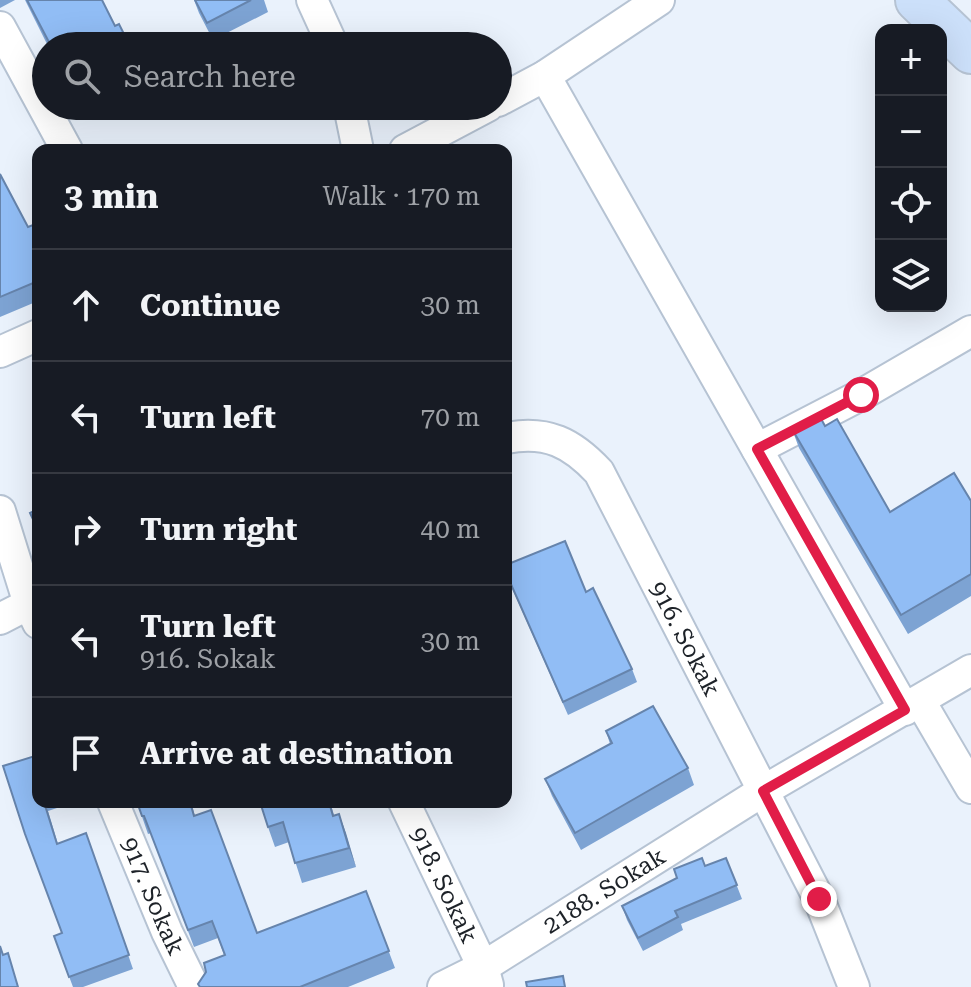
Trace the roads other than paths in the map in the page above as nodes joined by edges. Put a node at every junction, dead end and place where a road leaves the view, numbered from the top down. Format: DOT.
graph roads {
  1 [pos="312,0"];
  2 [pos="659,0"];
  3 [pos="917,0"];
  4 [pos="0,27"];
  5 [pos="327,32"];
  6 [pos="971,52"];
  7 [pos="545,76"];
  8 [pos="32,86"];
  9 [pos="512,94"];
  10 [pos="51,120"];
  11 [pos="352,120"];
  12 [pos="462,120"];
  13 [pos="64,144"];
  14 [pos="357,144"];
  15 [pos="416,144"];
  16 [pos="971,331"];
  17 [pos="32,338"];
  18 [pos="0,352"];
  19 [pos="512,438"];
  20 [pos="757,449"];
  21 [pos="0,511"];
  22 [pos="32,607"];
  23 [pos="32,613"];
  24 [pos="0,619"];
  25 [pos="971,670"];
  26 [pos="913,705"];
  27 [pos="971,788"];
  28 [pos="763,791"];
  29 [pos="115,808"];
  30 [pos="407,808"];
  31 [pos="486,977"];
  32 [pos="194,987"];
  33 [pos="443,987"];
  34 [pos="854,987"];
  1 -- 5 [label="street"];
  2 -- 7 [label="street"];
  3 -- 6 [label="main road"];
  4 -- 8 [label="street"];
  7 -- 9 [label="street"];
  7 -- 20 [label="street"];
  10 -- 13 [label="street"];
  11 -- 14 [label="street"];
  12 -- 15 [label="street"];
  16 -- 20 [label="street"];
  17 -- 18 [label="street"];
  19 -- 28 [label="street, 916. Sokak"];
  20 -- 26 [label="street"];
  21 -- 22 [label="street"];
  23 -- 24 [label="street"];
  25 -- 26 [label="street, 2188. Sokak"];
  26 -- 27 [label="street"];
  26 -- 28 [label="street, 2188. Sokak"];
  28 -- 31 [label="street, 2188. Sokak"];
  28 -- 34 [label="street, 916. Sokak"];
  29 -- 32 [label="street, 917. Sokak"];
  30 -- 31 [label="street, 918. Sokak"];
  31 -- 33 [label="street, 2188. Sokak"];
}
